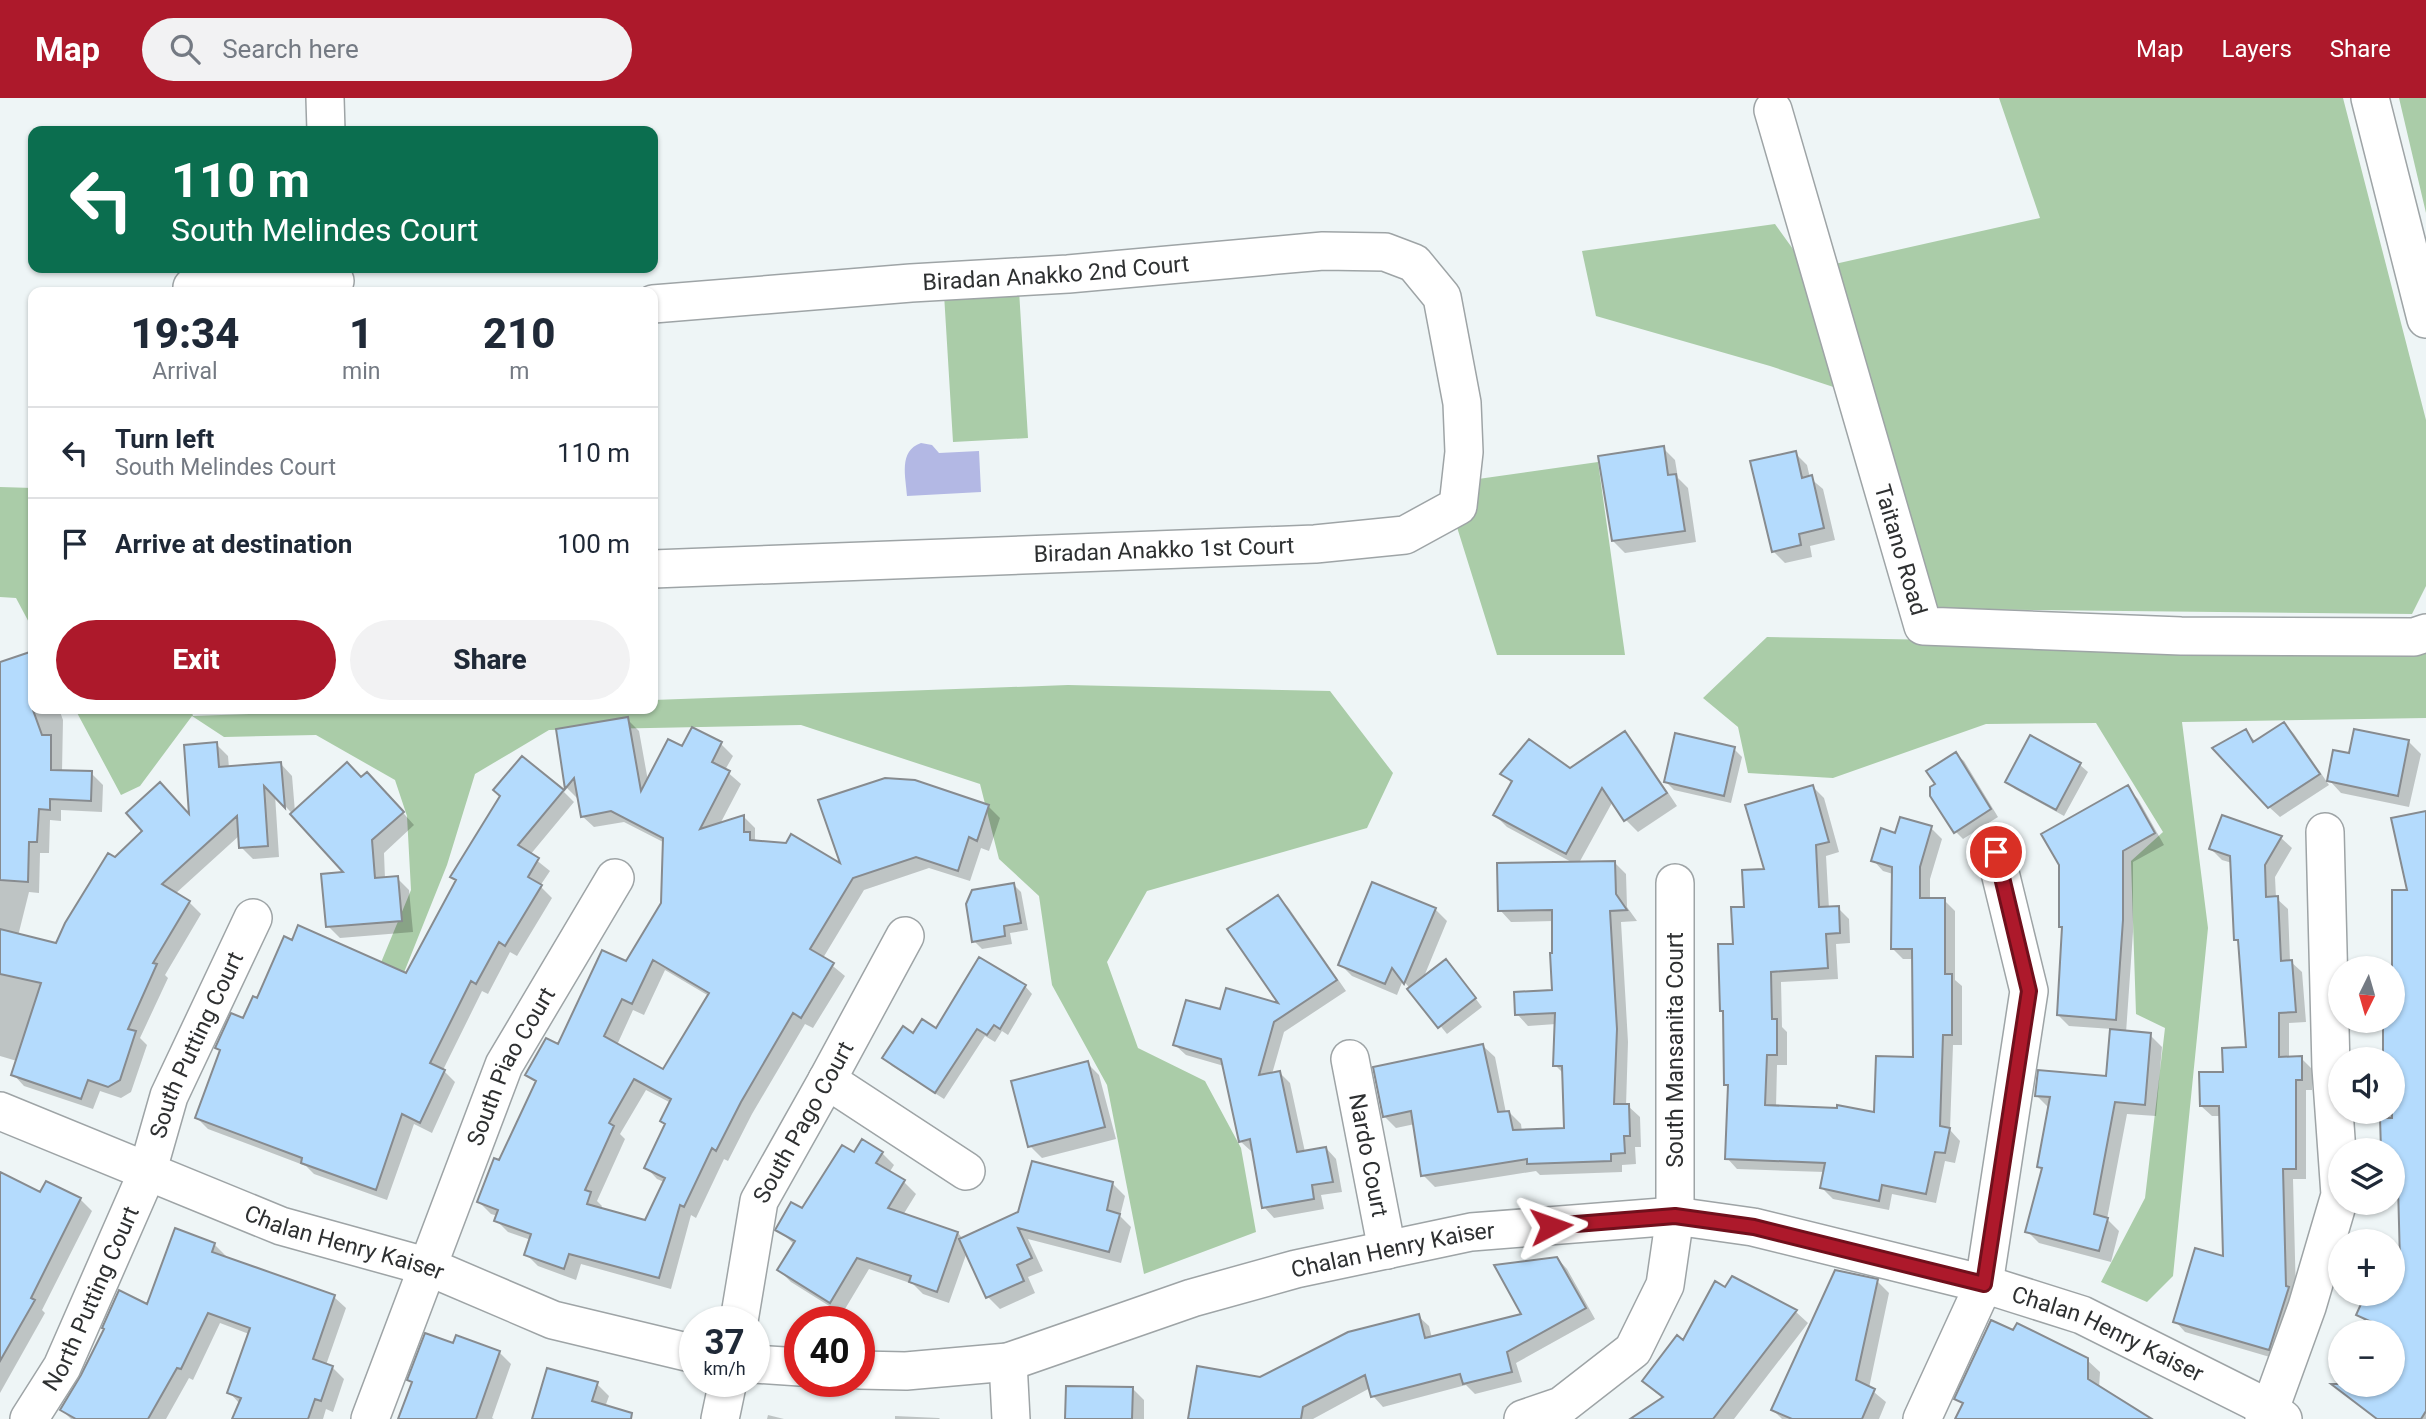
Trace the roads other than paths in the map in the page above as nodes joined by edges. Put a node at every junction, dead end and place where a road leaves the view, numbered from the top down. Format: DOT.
graph roads {
  1 [pos="325,98"];
  2 [pos="2370,98"];
  3 [pos="1773,110"];
  4 [pos="326,126"];
  5 [pos="335,280"];
  6 [pos="192,287"];
  7 [pos="1442,298"];
  8 [pos="658,304"];
  9 [pos="2426,319"];
  10 [pos="658,569"];
  11 [pos="2426,633"];
  12 [pos="2325,832"];
  13 [pos="1996,852"];
  14 [pos="615,878"];
  15 [pos="1675,883"];
  16 [pos="253,918"];
  17 [pos="905,936"];
  18 [pos="1350,1059"];
  19 [pos="827,1080"];
  20 [pos="0,1111"];
  21 [pos="966,1171"];
  22 [pos="147,1173"];
  23 [pos="1675,1216"];
  24 [pos="1387,1250"];
  25 [pos="429,1268"];
  26 [pos="1984,1284"];
  27 [pos="740,1306"];
  28 [pos="679,1350"];
  29 [pos="1008,1362"];
  30 [pos="875,1370"];
  31 [pos="725,1397"];
  32 [pos="2272,1416"];
  33 [pos="29,1419"];
  34 [pos="370,1419"];
  35 [pos="720,1419"];
  36 [pos="1011,1419"];
  37 [pos="1523,1419"];
  38 [pos="1922,1419"];
  1 -- 4 [label="street"];
  2 -- 9 [label="street"];
  3 -- 11 [label="street, Taitano Road"];
  5 -- 6 [label="street"];
  7 -- 8 [label="street, Biradan Anakko 2nd Court"];
  7 -- 10 [label="street, Biradan Anakko 1st Court"];
  12 -- 32 [label="street"];
  13 -- 26 [label="street"];
  14 -- 25 [label="street, South Piao Court"];
  15 -- 23 [label="street, South Mansanita Court"];
  16 -- 22 [label="street, South Putting Court"];
  17 -- 19 [label="street, South Pago Court"];
  18 -- 24 [label="street, Nardo Court"];
  19 -- 21 [label="street"];
  19 -- 27 [label="street, South Pago Court"];
  20 -- 22 [label="street, Chalan Henry Kaiser"];
  22 -- 25 [label="street, Chalan Henry Kaiser"];
  22 -- 33 [label="street, North Putting Court"];
  23 -- 24 [label="street, Chalan Henry Kaiser"];
  23 -- 26 [label="street, Chalan Henry Kaiser"];
  23 -- 37 [label="street, South Mansanita Court"];
  24 -- 29 [label="street, Chalan Henry Kaiser"];
  25 -- 28 [label="street, Chalan Henry Kaiser"];
  25 -- 34 [label="street, South Piao Court"];
  26 -- 32 [label="street, Chalan Henry Kaiser"];
  26 -- 38 [label="street"];
  29 -- 30 [label="street, Chalan Henry Kaiser"];
  29 -- 36 [label="street"];
  31 -- 35 [label="street"];
}
